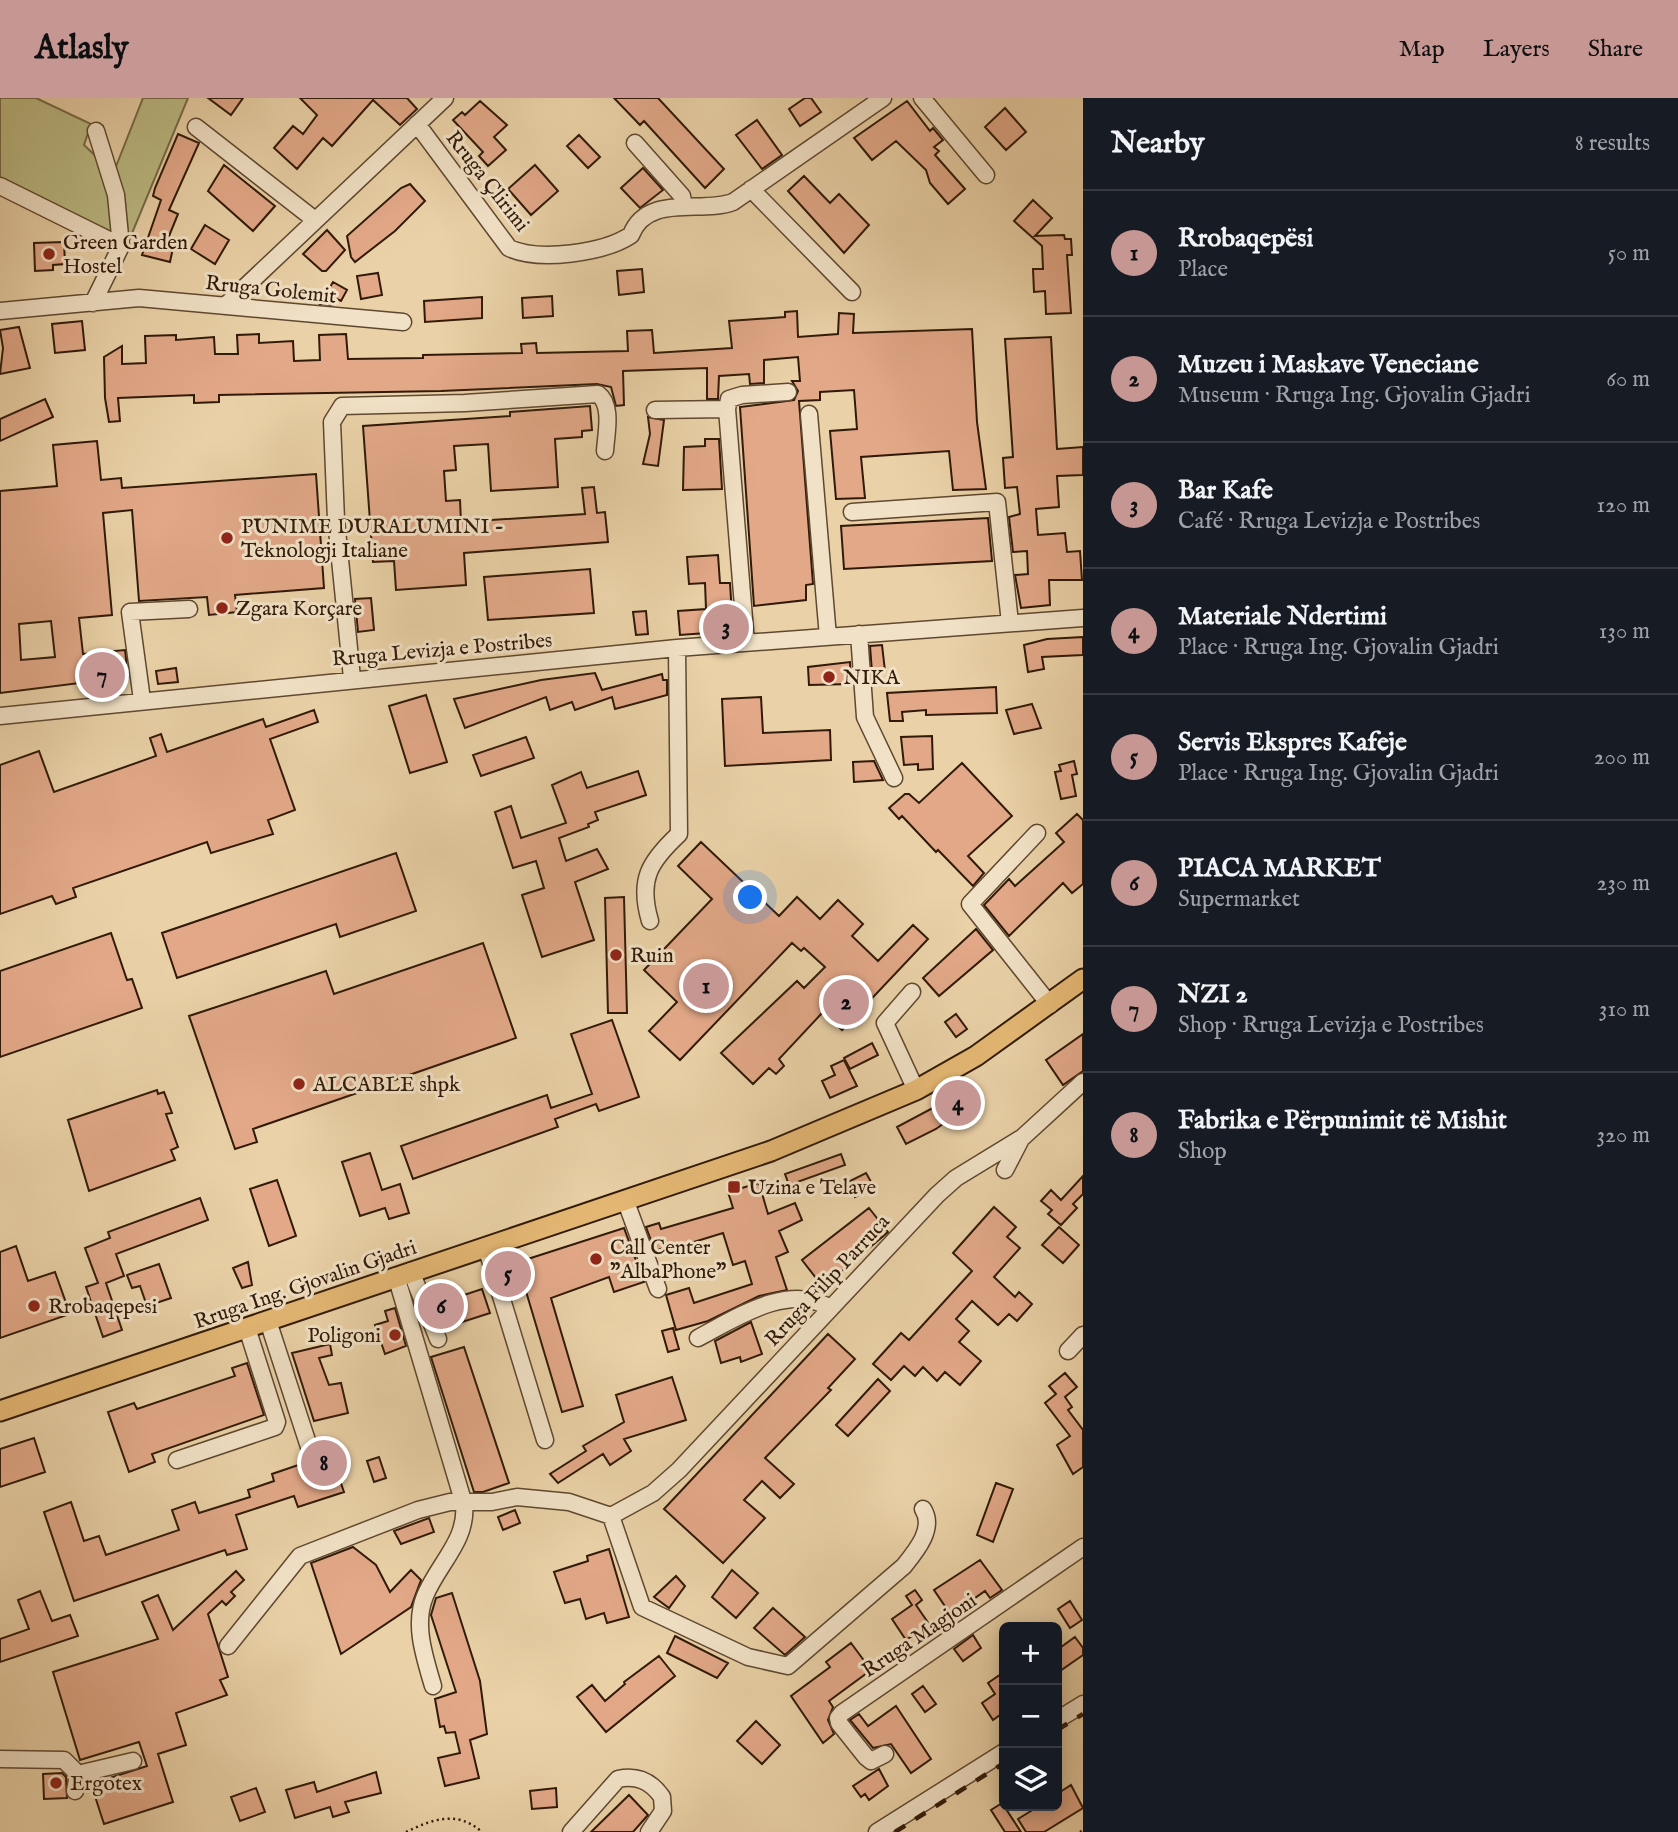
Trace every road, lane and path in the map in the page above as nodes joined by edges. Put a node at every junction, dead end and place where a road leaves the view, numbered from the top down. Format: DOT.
graph roads {
  1 [pos="420,98"];
  2 [pos="445,98"];
  3 [pos="883,98"];
  4 [pos="922,98"];
  5 [pos="432,110"];
  6 [pos="417,124"];
  7 [pos="196,127"];
  8 [pos="96,131"];
  9 [pos="635,143"];
  10 [pos="986,175"];
  11 [pos="0,187"];
  12 [pos="751,189"];
  13 [pos="684,206"];
  14 [pos="315,220"];
  15 [pos="121,246"];
  16 [pos="852,292"];
  17 [pos="93,303"];
  18 [pos="225,306"];
  19 [pos="0,311"];
  20 [pos="403,322"];
  21 [pos="788,392"];
  22 [pos="727,409"];
  23 [pos="655,410"];
  24 [pos="809,414"];
  25 [pos="606,451"];
  26 [pos="852,512"];
  27 [pos="189,610"];
  28 [pos="1083,618"];
  29 [pos="1010,623"];
  30 [pos="859,634"];
  31 [pos="828,636"];
  32 [pos="746,643"];
  33 [pos="677,648"];
  34 [pos="352,678"];
  35 [pos="142,701"];
  36 [pos="0,716"];
  37 [pos="894,778"];
  38 [pos="1037,833"];
  39 [pos="650,920"];
  40 [pos="1083,979"];
  41 [pos="912,992"];
  42 [pos="1050,1005"];
  43 [pos="1083,1082"];
  44 [pos="916,1090"];
  45 [pos="1023,1138"];
  46 [pos="1005,1170"];
  47 [pos="626,1202"];
  48 [pos="486,1247"];
  49 [pos="403,1273"];
  50 [pos="658,1289"];
  51 [pos="830,1308"];
  52 [pos="268,1321"];
  53 [pos="247,1328"];
  54 [pos="1083,1335"];
  55 [pos="698,1338"];
  56 [pos="438,1339"];
  57 [pos="1068,1351"];
  58 [pos="0,1411"];
  59 [pos="545,1440"];
  60 [pos="311,1453"];
  61 [pos="177,1460"];
  62 [pos="464,1504"];
  63 [pos="923,1509"];
  64 [pos="611,1516"];
  65 [pos="1083,1547"];
  66 [pos="228,1646"];
  67 [pos="433,1686"];
  68 [pos="1083,1704"];
  69 [pos="1062,1717"];
  70 [pos="885,1754"];
  71 [pos="999,1755"];
  72 [pos="0,1759"];
  73 [pos="133,1761"];
  74 [pos="78,1774"];
  75 [pos="75,1791"];
  76 [pos="406,1832"];
  77 [pos="482,1832"];
  78 [pos="571,1832"];
  79 [pos="649,1832"];
  80 [pos="877,1832"];
  1 -- 5 [label="street"];
  2 -- 5 [label="street"];
  3 -- 12 [label="street, Rruga Çlirimi"];
  4 -- 10 [label="street"];
  5 -- 6 [label="street"];
  6 -- 13 [label="street, Rruga Çlirimi"];
  6 -- 14 [label="street"];
  7 -- 14 [label="street"];
  8 -- 15 [label="street"];
  9 -- 13 [label="street"];
  11 -- 15 [label="street"];
  12 -- 13 [label="street, Rruga Çlirimi"];
  12 -- 16 [label="street"];
  14 -- 18 [label="street"];
  15 -- 17 [label="street"];
  17 -- 18 [label="street, Rruga Golemit"];
  17 -- 19 [label="street, Rruga Golemit"];
  18 -- 20 [label="street, Rruga Golemit"];
  21 -- 22 [label="street"];
  22 -- 23 [label="street"];
  22 -- 32 [label="street"];
  24 -- 31 [label="street"];
  25 -- 34 [label="street"];
  26 -- 29 [label="street"];
  27 -- 35 [label="street"];
  28 -- 29 [label="street, Rruga Levizja e Postribes"];
  29 -- 30 [label="street, Rruga Levizja e Postribes"];
  30 -- 31 [label="street, Rruga Levizja e Postribes"];
  30 -- 37 [label="street"];
  31 -- 32 [label="street, Rruga Levizja e Postribes"];
  32 -- 33 [label="street, Rruga Levizja e Postribes"];
  33 -- 34 [label="street, Rruga Levizja e Postribes"];
  33 -- 39 [label="street"];
  34 -- 35 [label="street, Rruga Levizja e Postribes"];
  35 -- 36 [label="street, Rruga Levizja e Postribes"];
  38 -- 42 [label="street"];
  40 -- 42 [label="main road, Rruga Ing. Gjovalin Gjadri"];
  41 -- 44 [label="street"];
  42 -- 44 [label="main road, Rruga Ing. Gjovalin Gjadri"];
  43 -- 45 [label="street, Rruga Filip Parruca"];
  44 -- 47 [label="main road, Rruga Ing. Gjovalin Gjadri"];
  45 -- 46 [label="street"];
  45 -- 51 [label="street, Rruga Filip Parruca"];
  47 -- 48 [label="main road, Rruga Ing. Gjovalin Gjadri"];
  47 -- 50 [label="street"];
  48 -- 49 [label="main road, Rruga Ing. Gjovalin Gjadri"];
  48 -- 59 [label="street"];
  49 -- 52 [label="main road, Rruga Ing. Gjovalin Gjadri"];
  49 -- 56 [label="street"];
  49 -- 62 [label="street"];
  51 -- 55 [label="street"];
  51 -- 64 [label="street, Rruga Filip Parruca"];
  52 -- 53 [label="main road, Rruga Ing. Gjovalin Gjadri"];
  52 -- 60 [label="street"];
  53 -- 58 [label="main road, Rruga Ing. Gjovalin Gjadri"];
  53 -- 61 [label="street"];
  54 -- 57 [label="street"];
  62 -- 64 [label="street"];
  62 -- 66 [label="street"];
  62 -- 67 [label="street"];
  63 -- 64 [label="street"];
  65 -- 70 [label="street, Rruga Magjoni"];
  68 -- 69 [label="street"];
  71 -- 80 [label="street"];
  72 -- 74 [label="street"];
  73 -- 74 [label="street"];
  74 -- 75 [label="street"];
  76 -- 77 [label="path"];
  78 -- 79 [label="street"];
}
